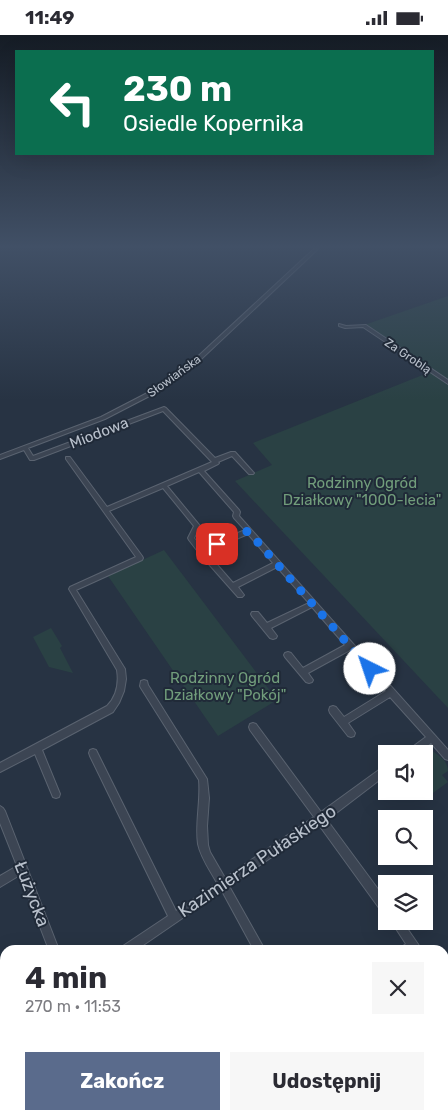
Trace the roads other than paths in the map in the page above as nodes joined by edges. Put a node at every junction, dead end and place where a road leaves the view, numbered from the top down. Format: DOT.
graph roads {
  1 [pos="263,299"];
  2 [pos="341,325"];
  3 [pos="448,382"];
  4 [pos="24,448"];
  5 [pos="0,457"];
  6 [pos="68,458"];
  7 [pos="214,461"];
  8 [pos="202,473"];
  9 [pos="251,473"];
  10 [pos="166,488"];
  11 [pos="106,510"];
  12 [pos="248,531"];
  13 [pos="201,551"];
  14 [pos="277,564"];
  15 [pos="232,586"];
  16 [pos="240,595"];
  17 [pos="313,604"];
  18 [pos="256,614"];
  19 [pos="266,627"];
  20 [pos="274,637"];
  21 [pos="350,646"];
  22 [pos="288,655"];
  23 [pos="302,671"];
  24 [pos="309,680"];
  25 [pos="144,683"];
  26 [pos="391,692"];
  27 [pos="333,710"];
  28 [pos="343,722"];
  29 [pos="253,727"];
  30 [pos="351,733"];
  31 [pos="432,738"];
  32 [pos="422,745"];
  33 [pos="36,749"];
  34 [pos="93,753"];
  35 [pos="448,756"];
  36 [pos="0,768"];
  37 [pos="378,776"];
  38 [pos="56,794"];
  39 [pos="0,811"];
  40 [pos="320,818"];
  41 [pos="21,869"];
  42 [pos="0,882"];
  43 [pos="223,885"];
  44 [pos="378,897"];
  45 [pos="174,917"];
  46 [pos="401,930"];
  47 [pos="52,945"];
  48 [pos="134,945"];
  49 [pos="257,945"];
  50 [pos="410,945"];
  1 -- 4 [label="street, Słowiańska"];
  2 -- 3 [label="street, Za Groblą"];
  4 -- 5 [label="street, Słowiańska"];
  4 -- 7 [label="street, Miodowa"];
  6 -- 11 [label="street"];
  7 -- 9 [label="street"];
  7 -- 11 [label="street"];
  8 -- 12 [label="street"];
  10 -- 13 [label="street"];
  11 -- 33 [label="street"];
  12 -- 13 [label="street"];
  12 -- 14 [label="street"];
  13 -- 15 [label="street"];
  14 -- 15 [label="street"];
  14 -- 17 [label="street"];
  15 -- 16 [label="street"];
  17 -- 19 [label="street"];
  17 -- 21 [label="street"];
  18 -- 19 [label="street"];
  19 -- 20 [label="street"];
  21 -- 23 [label="street"];
  21 -- 26 [label="street"];
  22 -- 23 [label="street"];
  23 -- 24 [label="street"];
  25 -- 43 [label="street"];
  26 -- 28 [label="street"];
  26 -- 31 [label="street"];
  27 -- 28 [label="street"];
  28 -- 30 [label="street"];
  29 -- 40 [label="street"];
  31 -- 32 [label="street"];
  31 -- 35 [label="street"];
  33 -- 36 [label="street"];
  33 -- 38 [label="street"];
  34 -- 45 [label="street"];
  37 -- 40 [label="street, Kazimierza Pułaskiego"];
  39 -- 41 [label="street, Łużycka"];
  40 -- 43 [label="street, Kazimierza Pułaskiego"];
  40 -- 44 [label="street"];
  41 -- 42 [label="street"];
  41 -- 47 [label="street, Łużycka"];
  43 -- 45 [label="street, Kazimierza Pułaskiego"];
  43 -- 49 [label="street"];
  45 -- 48 [label="street, Kazimierza Pułaskiego"];
  46 -- 50 [label="street"];
}
